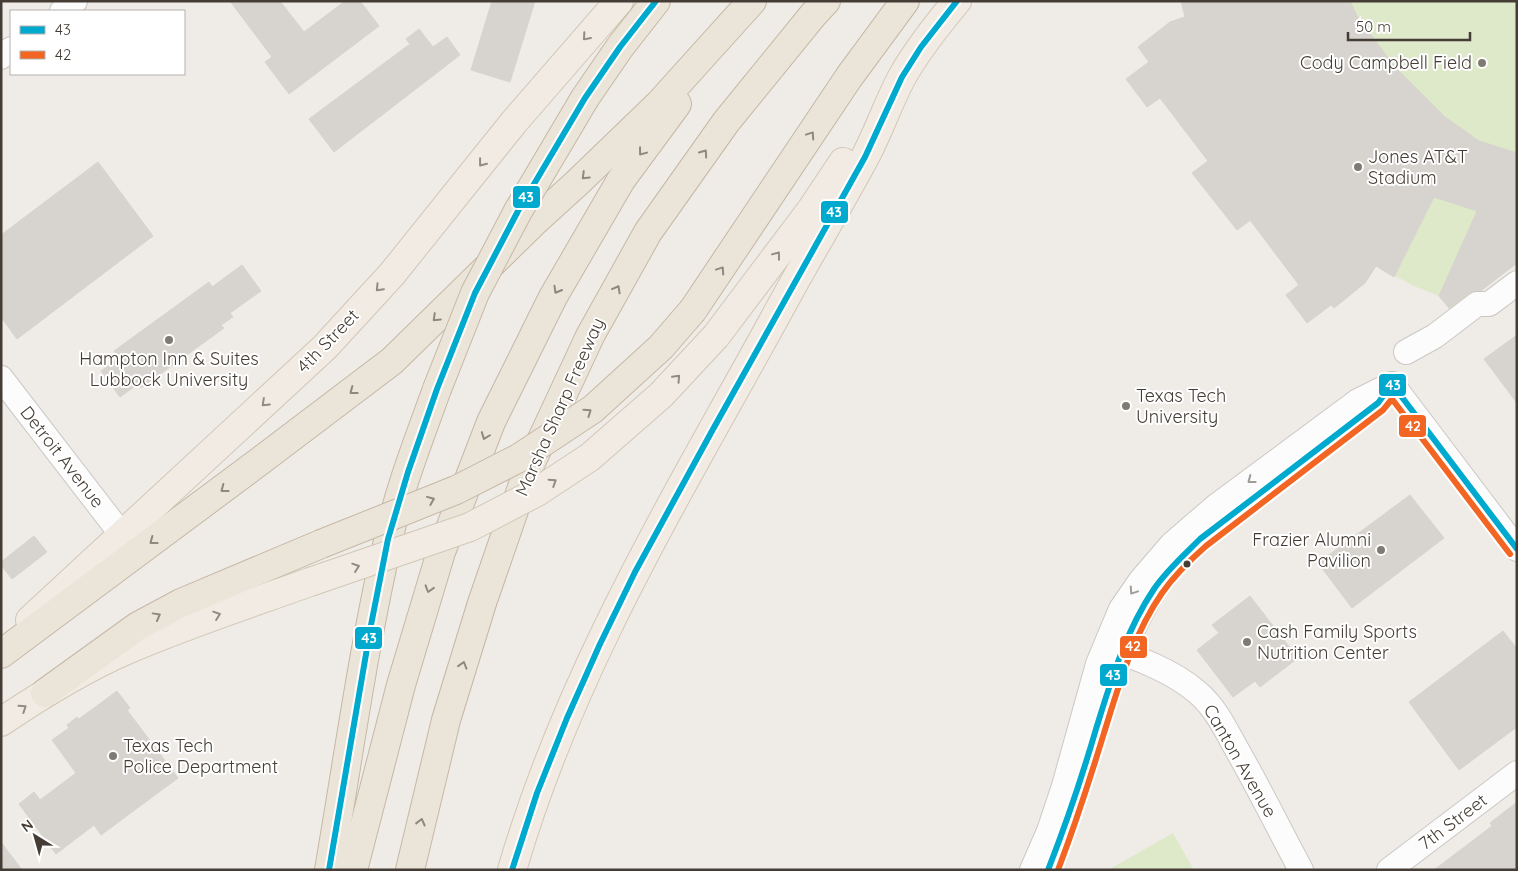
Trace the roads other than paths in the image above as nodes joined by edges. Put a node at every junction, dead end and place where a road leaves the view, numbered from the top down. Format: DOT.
graph roads {
  1 [pos="75,1"];
  2 [pos="619,1"];
  3 [pos="656,1"];
  4 [pos="753,1"];
  5 [pos="826,1"];
  6 [pos="905,1"];
  7 [pos="957,1"];
  8 [pos="63,10"];
  9 [pos="902,76"];
  10 [pos="1517,283"];
  11 [pos="1406,352"];
  12 [pos="4,388"];
  13 [pos="122,535"];
  14 [pos="1517,549"];
  15 [pos="1,647"];
  16 [pos="1113,651"];
  17 [pos="1,654"];
  18 [pos="45,693"];
  19 [pos="1,722"];
  20 [pos="1517,773"];
  21 [pos="329,870"];
  22 [pos="353,870"];
  23 [pos="410,870"];
  24 [pos="512,870"];
  25 [pos="1032,870"];
  26 [pos="1048,870"];
  27 [pos="1301,870"];
  28 [pos="1388,870"];
  1 -- 8 [label="street"];
  2 -- 13 [label="main road, 4th Street, one-way"];
  3 -- 21 [label="highway, bridge"];
  4 -- 17 [label="highway, one-way"];
  4 -- 22 [label="highway, one-way"];
  23 -- 5 [label="highway, Marsha Sharp Freeway, one-way"];
  18 -- 6 [label="highway, one-way, bridge"];
  7 -- 9 [label="main road"];
  18 -- 9 [label="main road, one-way, bridge"];
  9 -- 24 [label="main road"];
  10 -- 11 [label="street"];
  12 -- 13 [label="street, Detroit Avenue"];
  13 -- 15 [label="main road, 4th Street"];
  14 -- 16 [label="street"];
  16 -- 25 [label="street"];
  16 -- 26 [label="street"];
  16 -- 27 [label="street, Canton Avenue"];
  19 -- 18 [label="main road, one-way"];
  20 -- 28 [label="street, 7th Street"];
}
